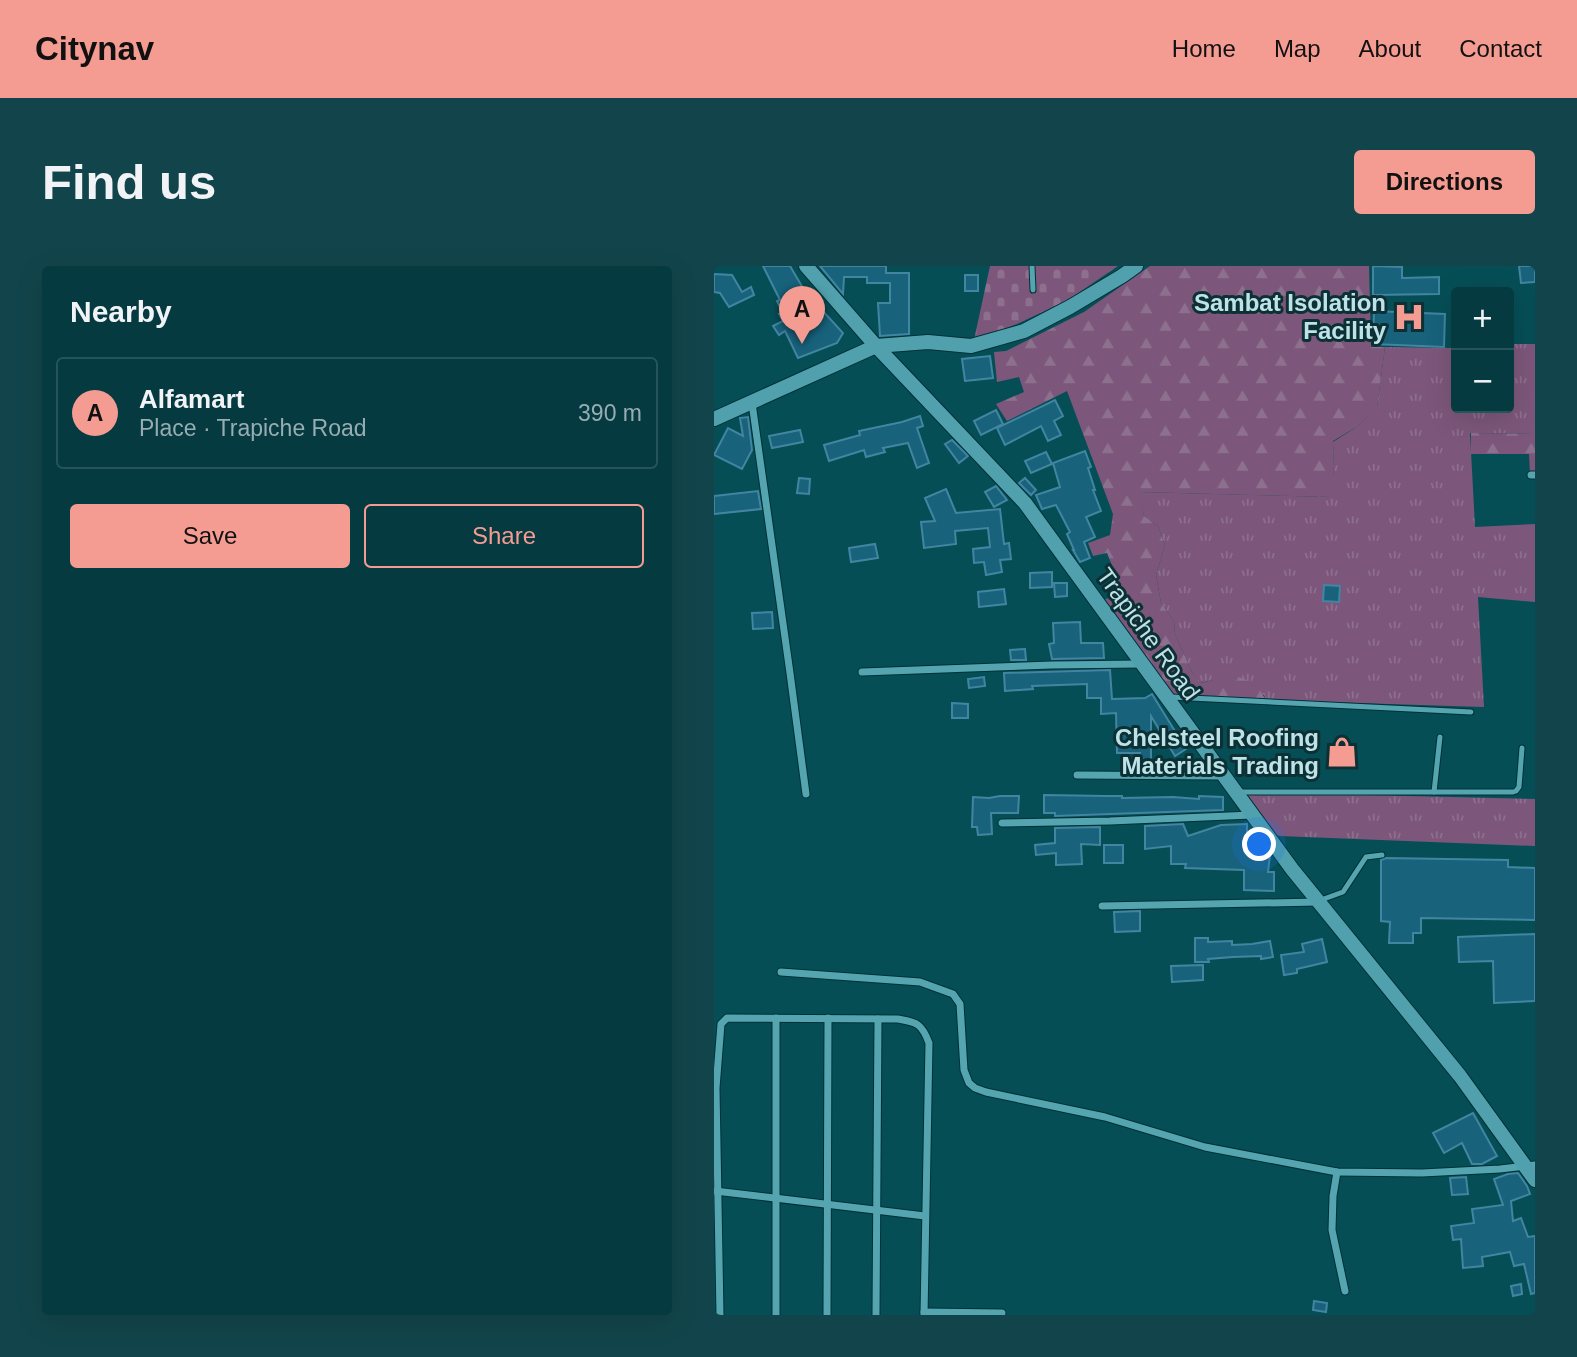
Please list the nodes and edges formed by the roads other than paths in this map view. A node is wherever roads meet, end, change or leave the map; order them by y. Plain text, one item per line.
1 (806, 266) edge
2 (1032, 266) edge
3 (1136, 266) edge
4 (1033, 290) dead end
5 (876, 346) junction
6 (751, 402) junction
7 (714, 419) edge
8 (1142, 664) junction
9 (862, 673) dead end
10 (1167, 697) junction
11 (1471, 712) dead end
12 (1440, 737) dead end
13 (1522, 748) dead end
14 (1077, 775) dead end
15 (1224, 776) junction
16 (1235, 792) junction
17 (1434, 792) junction
18 (806, 794) dead end
19 (1252, 815) junction
20 (1002, 823) dead end
21 (1382, 855) dead end
22 (1318, 901) junction
23 (1102, 906) dead end
24 (781, 972) dead end
25 (776, 1018) junction
26 (828, 1018) junction
27 (878, 1019) junction
28 (715, 1088) edge
29 (1530, 1166) edge
30 (1336, 1172) junction
31 (1535, 1180) edge
32 (716, 1191) edge
33 (776, 1198) junction
34 (828, 1204) junction
35 (877, 1210) junction
36 (925, 1216) junction
37 (1345, 1291) dead end
38 (1002, 1313) dead end
39 (924, 1314) edge
40 (982, 1314) edge
41 (720, 1315) edge
42 (776, 1315) edge
43 (827, 1315) edge
44 (876, 1315) edge

1 - 5 street, Trapiche Road
2 - 4 lane
3 - 5 street
5 - 6 street
5 - 8 street, Trapiche Road
6 - 7 street
6 - 18 street
8 - 9 street
8 - 10 street, Trapiche Road
10 - 11 lane
10 - 15 street, Trapiche Road
12 - 17 lane
13 - 17 lane
14 - 15 street
15 - 16 street, Trapiche Road
16 - 17 lane
16 - 19 street, Trapiche Road
19 - 20 street
19 - 22 street, Trapiche Road
21 - 22 lane
22 - 23 street
22 - 29 street, Trapiche Road
24 - 30 street
25 - 26 street
25 - 28 street
25 - 33 street
26 - 27 street
26 - 34 street
27 - 35 street
27 - 36 street
28 - 32 street
29 - 30 street
29 - 31 street, Trapiche Road
30 - 37 street
32 - 33 street
32 - 41 street
33 - 34 street
33 - 42 street
34 - 35 street
34 - 43 street
35 - 36 street
35 - 44 street
36 - 39 street
38 - 40 street
39 - 40 street

